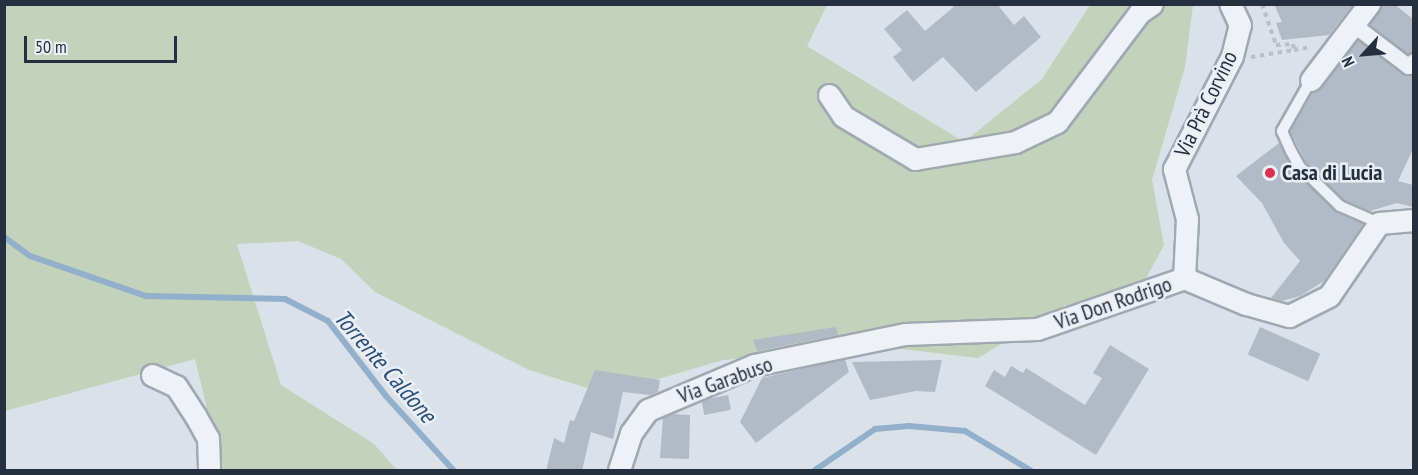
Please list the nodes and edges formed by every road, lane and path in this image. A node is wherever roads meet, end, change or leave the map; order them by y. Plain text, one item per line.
1 (1152, 4) edge
2 (1230, 4) edge
3 (1262, 4) edge
4 (1369, 4) edge
5 (1354, 25) junction
6 (1304, 49) dead end
7 (1294, 50) junction
8 (1232, 56) junction
9 (1413, 61) edge
10 (1311, 80) joint
11 (829, 95) dead end
12 (1413, 220) edge
13 (1378, 223) junction
14 (1184, 278) junction
15 (905, 334) joint
16 (152, 375) dead end
17 (209, 471) edge
18 (619, 471) edge

1 - 11 street
2 - 8 street, Via Prà Corvino
3 - 7 path
4 - 5 street
5 - 9 street
5 - 10 street
6 - 7 path
7 - 8 path
8 - 14 street, Via Prà Corvino
10 - 13 lane
12 - 13 street
13 - 14 street, Via Don Rodrigo
14 - 15 street, Via Don Rodrigo
15 - 18 street, Via Garabuso
16 - 17 street

